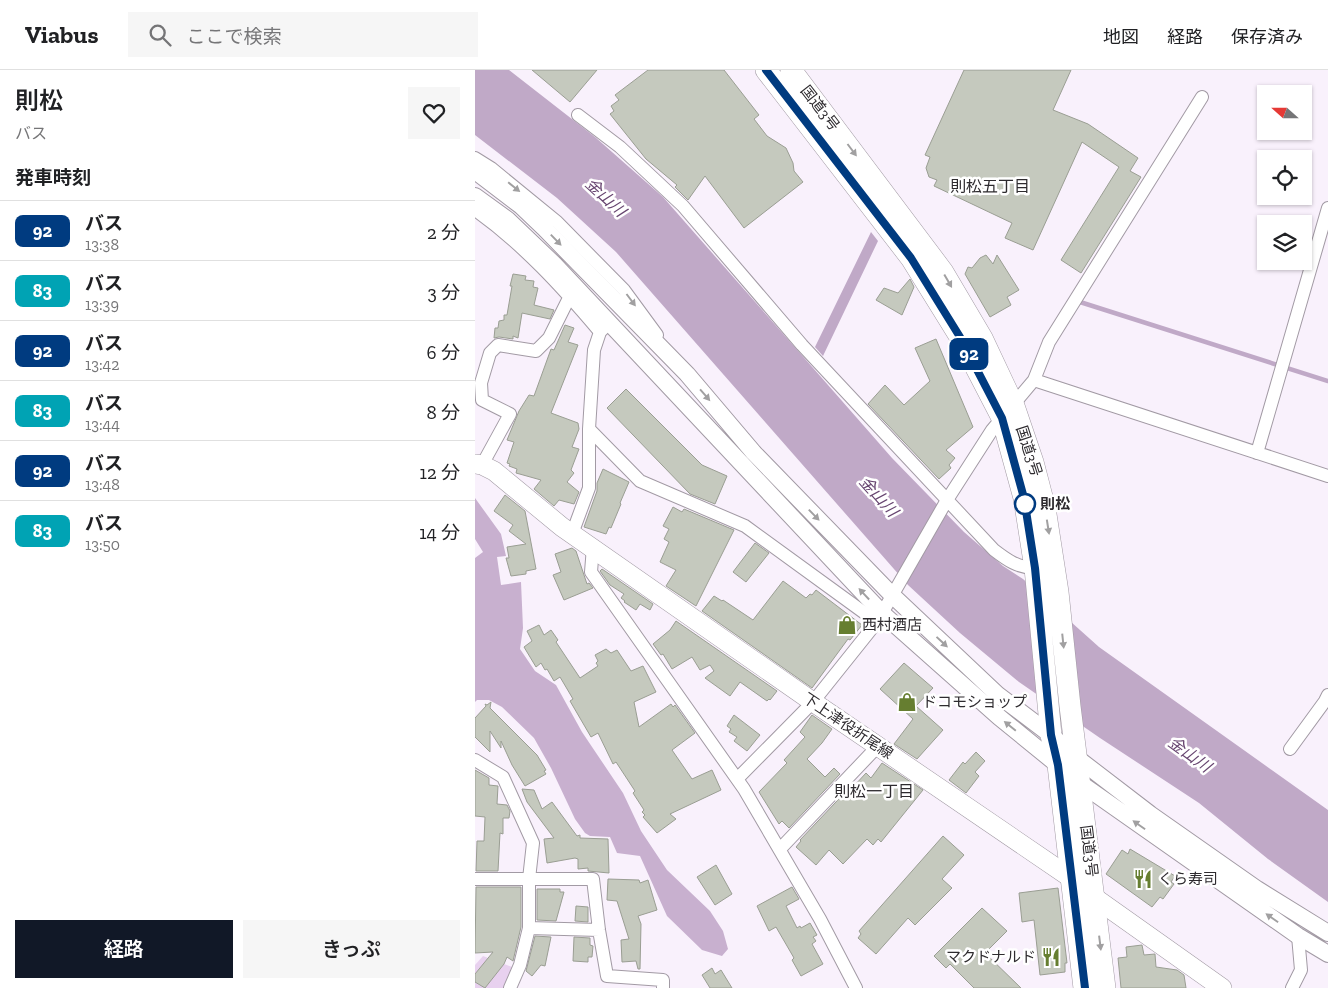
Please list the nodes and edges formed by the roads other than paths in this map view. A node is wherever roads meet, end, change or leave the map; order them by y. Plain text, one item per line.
1 (766, 70) edge
2 (791, 70) edge
3 (1202, 97) dead end
4 (578, 115) dead end
5 (475, 158) edge
6 (475, 171) edge
7 (475, 196) edge
8 (1328, 208) edge
9 (475, 210) edge
10 (570, 296) junction
11 (604, 327) junction
12 (687, 374) junction
13 (1034, 380) junction
14 (1008, 412) junction
15 (589, 429) junction
16 (1257, 453) junction
17 (478, 464) edge
18 (1328, 476) edge
19 (947, 500) junction
20 (573, 534) junction
21 (593, 548) junction
22 (1035, 571) junction
23 (892, 595) junction
24 (880, 618) junction
25 (1327, 700) edge
26 (813, 702) junction
27 (1051, 735) junction
28 (878, 746) junction
29 (1290, 749) dead end
30 (475, 760) edge
31 (1067, 762) junction
32 (737, 779) junction
33 (1080, 783) junction
34 (780, 849) junction
35 (1071, 878) junction
36 (475, 879) edge
37 (529, 879) junction
38 (1095, 898) junction
39 (529, 928) junction
40 (599, 930) junction
41 (1328, 933) edge
42 (1298, 936) junction
43 (1328, 954) edge
44 (510, 988) edge
45 (663, 988) edge
46 (856, 988) edge
47 (1085, 988) edge
48 (1105, 988) edge
49 (1222, 988) edge
50 (1292, 988) edge

1 - 14 highway, 国道3号
2 -> 14 highway, 国道3号
3 - 13 street
4 - 19 street
5 -> 12 street
6 -> 12 street
7 - 11 street
8 - 16 street
9 - 10 street
10 - 11 street
10 - 17 street
11 - 15 street
24 -> 11 street
12 -> 23 street
13 - 14 street
13 - 16 street
14 - 19 street
14 - 22 highway, 国道3号
14 -> 31 highway, 国道3号
15 - 20 street
15 - 24 street
16 - 18 street
17 - 20 main road, 下上津役折尾線
19 - 22 street
19 - 23 street
20 - 21 main road, 下上津役折尾線
21 - 26 main road, 下上津役折尾線
21 - 32 street
22 - 27 highway, 国道3号
23 - 24 street
23 -> 27 street
24 - 26 street
31 -> 24 street
25 - 29 street
26 - 28 main road, 下上津役折尾線
26 - 32 street
27 - 31 highway, 国道3号
28 - 34 street
28 - 35 main road, 下上津役折尾線
30 - 37 street
31 - 33 highway, 国道3号
31 - 35 highway, 国道3号
31 - 41 street
32 - 34 street
33 - 38 highway, 国道3号
42 -> 33 street
34 - 46 street
35 - 38 main road, 下上津役折尾線
35 - 47 highway, 国道3号
36 - 37 street
37 - 39 street
37 - 40 street
38 -> 48 highway, 国道3号
38 - 49 main road, 下上津役折尾線
39 - 40 street
39 - 44 street
40 - 45 street
42 - 43 street
42 - 50 street

